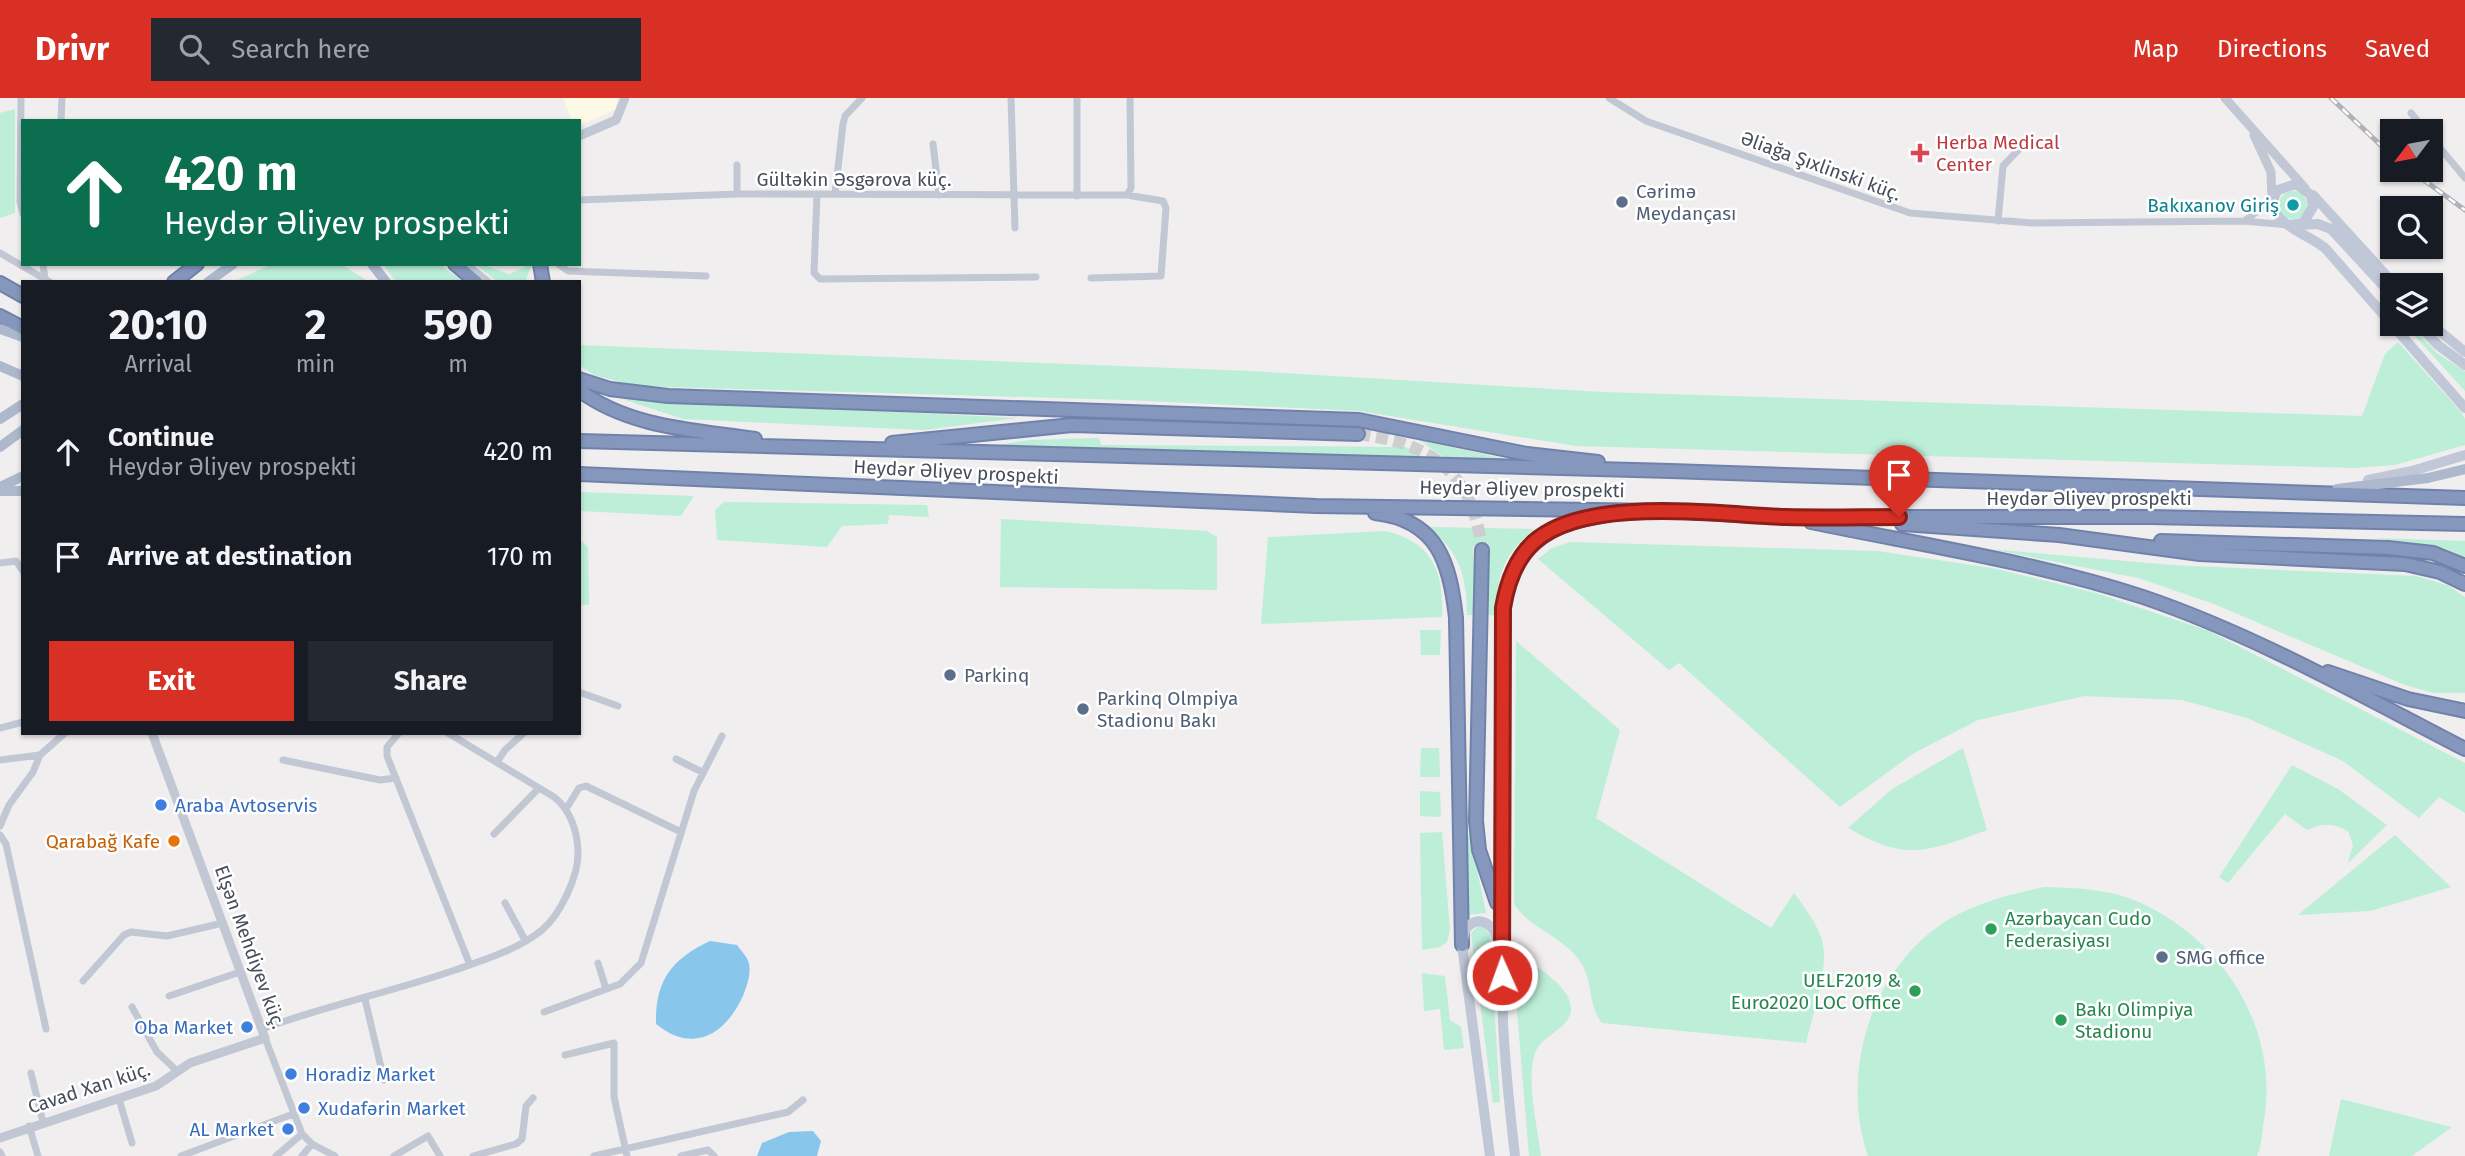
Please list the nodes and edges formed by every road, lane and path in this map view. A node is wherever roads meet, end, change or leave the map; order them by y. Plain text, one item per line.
1 (21, 98) edge
2 (62, 98) edge
3 (625, 98) edge
4 (862, 98) edge
5 (1011, 98) edge
6 (1077, 98) edge
7 (1130, 98) edge
8 (1609, 98) edge
9 (2224, 98) edge
10 (2411, 113) dead end
11 (61, 119) edge
12 (2416, 119) edge
13 (2248, 124) junction
14 (581, 135) edge
15 (2026, 142) dead end
16 (933, 144) dead end
17 (2443, 151) edge
18 (737, 165) dead end
19 (2465, 178) edge
20 (2307, 190) junction
21 (737, 194) junction
22 (817, 194) junction
23 (835, 194) junction
24 (939, 195) junction
25 (1127, 195) junction
26 (1077, 196) junction
27 (1015, 197) junction
28 (581, 200) edge
29 (2272, 201) junction
30 (21, 208) edge
31 (1998, 221) junction
32 (2244, 221) junction
33 (2293, 225) junction
34 (1015, 228) dead end
35 (0, 253) edge
36 (21, 265) edge
37 (23, 266) edge
38 (194, 266) edge
39 (230, 266) edge
40 (374, 266) edge
41 (457, 266) edge
42 (468, 266) edge
43 (561, 266) edge
44 (2384, 273) edge
45 (706, 276) dead end
46 (1036, 277) dead end
47 (1091, 278) dead end
48 (48, 280) edge
49 (177, 280) edge
50 (211, 280) edge
51 (384, 280) edge
52 (474, 280) edge
53 (485, 280) edge
54 (2380, 282) edge
55 (3, 284) edge
56 (21, 295) edge
57 (0, 316) edge
58 (21, 327) edge
59 (0, 329) edge
60 (2443, 334) edge
61 (21, 336) edge
62 (2429, 336) edge
63 (2465, 352) edge
64 (2465, 365) edge
65 (0, 366) edge
66 (21, 375) edge
67 (581, 382) edge
68 (581, 383) edge
69 (20, 406) edge
70 (2465, 408) edge
71 (0, 420) edge
72 (21, 431) edge
73 (1357, 434) tunnel mouth
74 (581, 441) edge
75 (0, 447) edge
76 (815, 447) junction
77 (2465, 454) edge
78 (2465, 469) edge
79 (1671, 471) junction
80 (581, 474) edge
81 (21, 477) edge
82 (0, 489) edge
83 (21, 491) edge
84 (2292, 493) junction
85 (2465, 498) edge
86 (1316, 506) junction
87 (1663, 511) junction
88 (1787, 517) junction
89 (2465, 524) edge
90 (2059, 535) junction
91 (1482, 550) tunnel mouth
92 (0, 564) edge
93 (2465, 566) edge
94 (21, 568) edge
95 (2465, 584) edge
96 (2278, 654) junction
97 (581, 693) edge
98 (618, 706) dead end
99 (2465, 711) edge
100 (21, 723) edge
101 (0, 728) edge
102 (63, 735) edge
103 (153, 735) edge
104 (397, 735) edge
105 (451, 735) edge
106 (522, 735) edge
107 (722, 736) dead end
108 (2465, 749) edge
109 (40, 755) junction
110 (676, 759) dead end
111 (0, 760) edge
112 (283, 760) dead end
113 (497, 762) junction
114 (702, 772) junction
115 (396, 778) junction
116 (540, 788) junction
117 (566, 808) junction
118 (3, 811) edge
119 (0, 826) edge
120 (681, 832) junction
121 (494, 834) dead end
122 (0, 835) edge
123 (505, 903) dead end
124 (1499, 910) junction
125 (223, 923) junction
126 (525, 940) junction
127 (1462, 945) junction
128 (1501, 950) junction
129 (598, 963) dead end
130 (470, 965) junction
131 (240, 972) junction
132 (83, 981) dead end
133 (607, 989) junction
134 (169, 996) dead end
135 (365, 999) junction
136 (132, 1007) dead end
137 (544, 1012) dead end
138 (46, 1029) dead end
139 (263, 1033) junction
140 (565, 1055) dead end
141 (177, 1071) junction
142 (31, 1073) dead end
143 (384, 1080) dead end
144 (533, 1098) dead end
145 (119, 1099) junction
146 (803, 1100) dead end
147 (293, 1114) junction
148 (43, 1122) junction
149 (29, 1126) junction
150 (302, 1134) junction
151 (0, 1138) edge
152 (132, 1143) dead end
153 (312, 1144) junction
154 (624, 1147) junction
155 (38, 1156) edge
156 (181, 1156) edge
157 (276, 1156) edge
158 (302, 1156) edge
159 (335, 1156) edge
160 (394, 1156) edge
161 (440, 1156) edge
162 (473, 1156) edge
163 (594, 1156) edge
164 (627, 1156) edge
165 (681, 1156) edge
166 (714, 1156) edge
167 (1490, 1156) edge
168 (1515, 1156) edge

1 - 30 street
2 - 11 street
3 - 14 street
4 - 23 street
5 - 27 street
6 - 26 street
7 - 25 street
8 - 31 street, Əliağa Şıxlinski küç.
9 - 13 street
10 - 12 street
13 - 20 street
13 - 29 street
15 - 31 street
16 - 24 street
17 - 19 street
18 - 21 street
20 - 29 main road
20 - 33 main road
20 - 44 main road
21 - 22 street, Gültəkin Əsgərova küç.
21 - 28 street, Gültəkin Əsgərova küç.
22 - 23 street, Gültəkin Əsgərova küç.
22 - 46 street
23 - 24 street, Gültəkin Əsgərova küç.
24 - 27 street, Gültəkin Əsgərova küç.
25 - 26 street, Gültəkin Əsgərova küç.
25 - 47 street, Gültəkin Əsgərova küç.
26 - 27 street, Gültəkin Əsgərova küç.
27 - 34 street
29 - 32 street
29 - 33 main road
31 - 32 street, Əliağa Şıxlinski küç.
32 - 33 street, Əliağa Şıxlinski küç.
33 - 54 main road
33 - 70 main road
35 - 36 street
37 - 48 street
38 - 49 highway
39 - 50 main road
40 - 51 main road
41 - 52 highway
42 - 53 street
43 - 45 street
55 - 56 highway
57 - 58 highway
59 - 61 main road
60 - 63 main road
62 - 64 main road
65 - 66 main road
67 - 79 highway
68 - 76 highway
69 - 71 main road
72 - 75 main road
73 - 76 highway
74 - 76 highway, Heydər Əliyev prospekti
76 - 79 highway, Heydər Əliyev prospekti
77 - 84 main road
78 - 84 main road
79 - 84 highway, Heydər Əliyev prospekti
80 - 86 highway, Heydər Əliyev prospekti
81 - 82 main road
82 - 83 main road
84 - 85 highway, Heydər Əliyev prospekti
86 - 87 highway, Heydər Əliyev prospekti
86 - 127 highway
87 - 88 highway, Heydər Əliyev prospekti
87 - 124 highway
88 - 89 highway, Heydər Əliyev prospekti
88 - 90 highway
88 - 96 highway
90 - 93 highway
90 - 95 highway
91 - 124 highway
92 - 94 street
96 - 99 highway
96 - 108 highway
97 - 98 street
100 - 101 street
102 - 109 street
103 - 125 street, Elşən Mehdiyev küç.
104 - 115 street
105 - 113 street
106 - 113 street
107 - 114 street
109 - 111 street
109 - 118 street
110 - 114 street
112 - 115 street
113 - 116 street
114 - 120 street
115 - 130 street
116 - 117 street
116 - 121 street
117 - 120 street
117 - 126 street
118 - 119 street
120 - 133 street
122 - 138 street
123 - 126 street
124 - 128 highway
125 - 131 street, Elşən Mehdiyev küç.
125 - 132 street
126 - 130 street
127 - 128 main road
127 - 167 main road
128 - 168 main road
129 - 133 street
130 - 135 street
131 - 134 street
131 - 139 street, Elşən Mehdiyev küç.
133 - 137 street
135 - 139 street
135 - 143 street
136 - 141 street
139 - 141 street, Cavad Xan küç.
139 - 147 street, Elşən Mehdiyev küç.
140 - 154 street
141 - 145 street, Cavad Xan küç.
142 - 148 street
144 - 162 street
145 - 148 street, Cavad Xan küç.
145 - 152 street
146 - 154 street
147 - 150 street, Elşən Mehdiyev küç.
147 - 156 street
148 - 149 street, Cavad Xan küç.
149 - 151 street, Cavad Xan küç.
149 - 155 street
150 - 153 street, Elşən Mehdiyev küç.
150 - 157 street
153 - 158 street
153 - 159 street, Elşən Mehdiyev küç.
154 - 163 street
154 - 164 street
160 - 161 street
165 - 166 street

